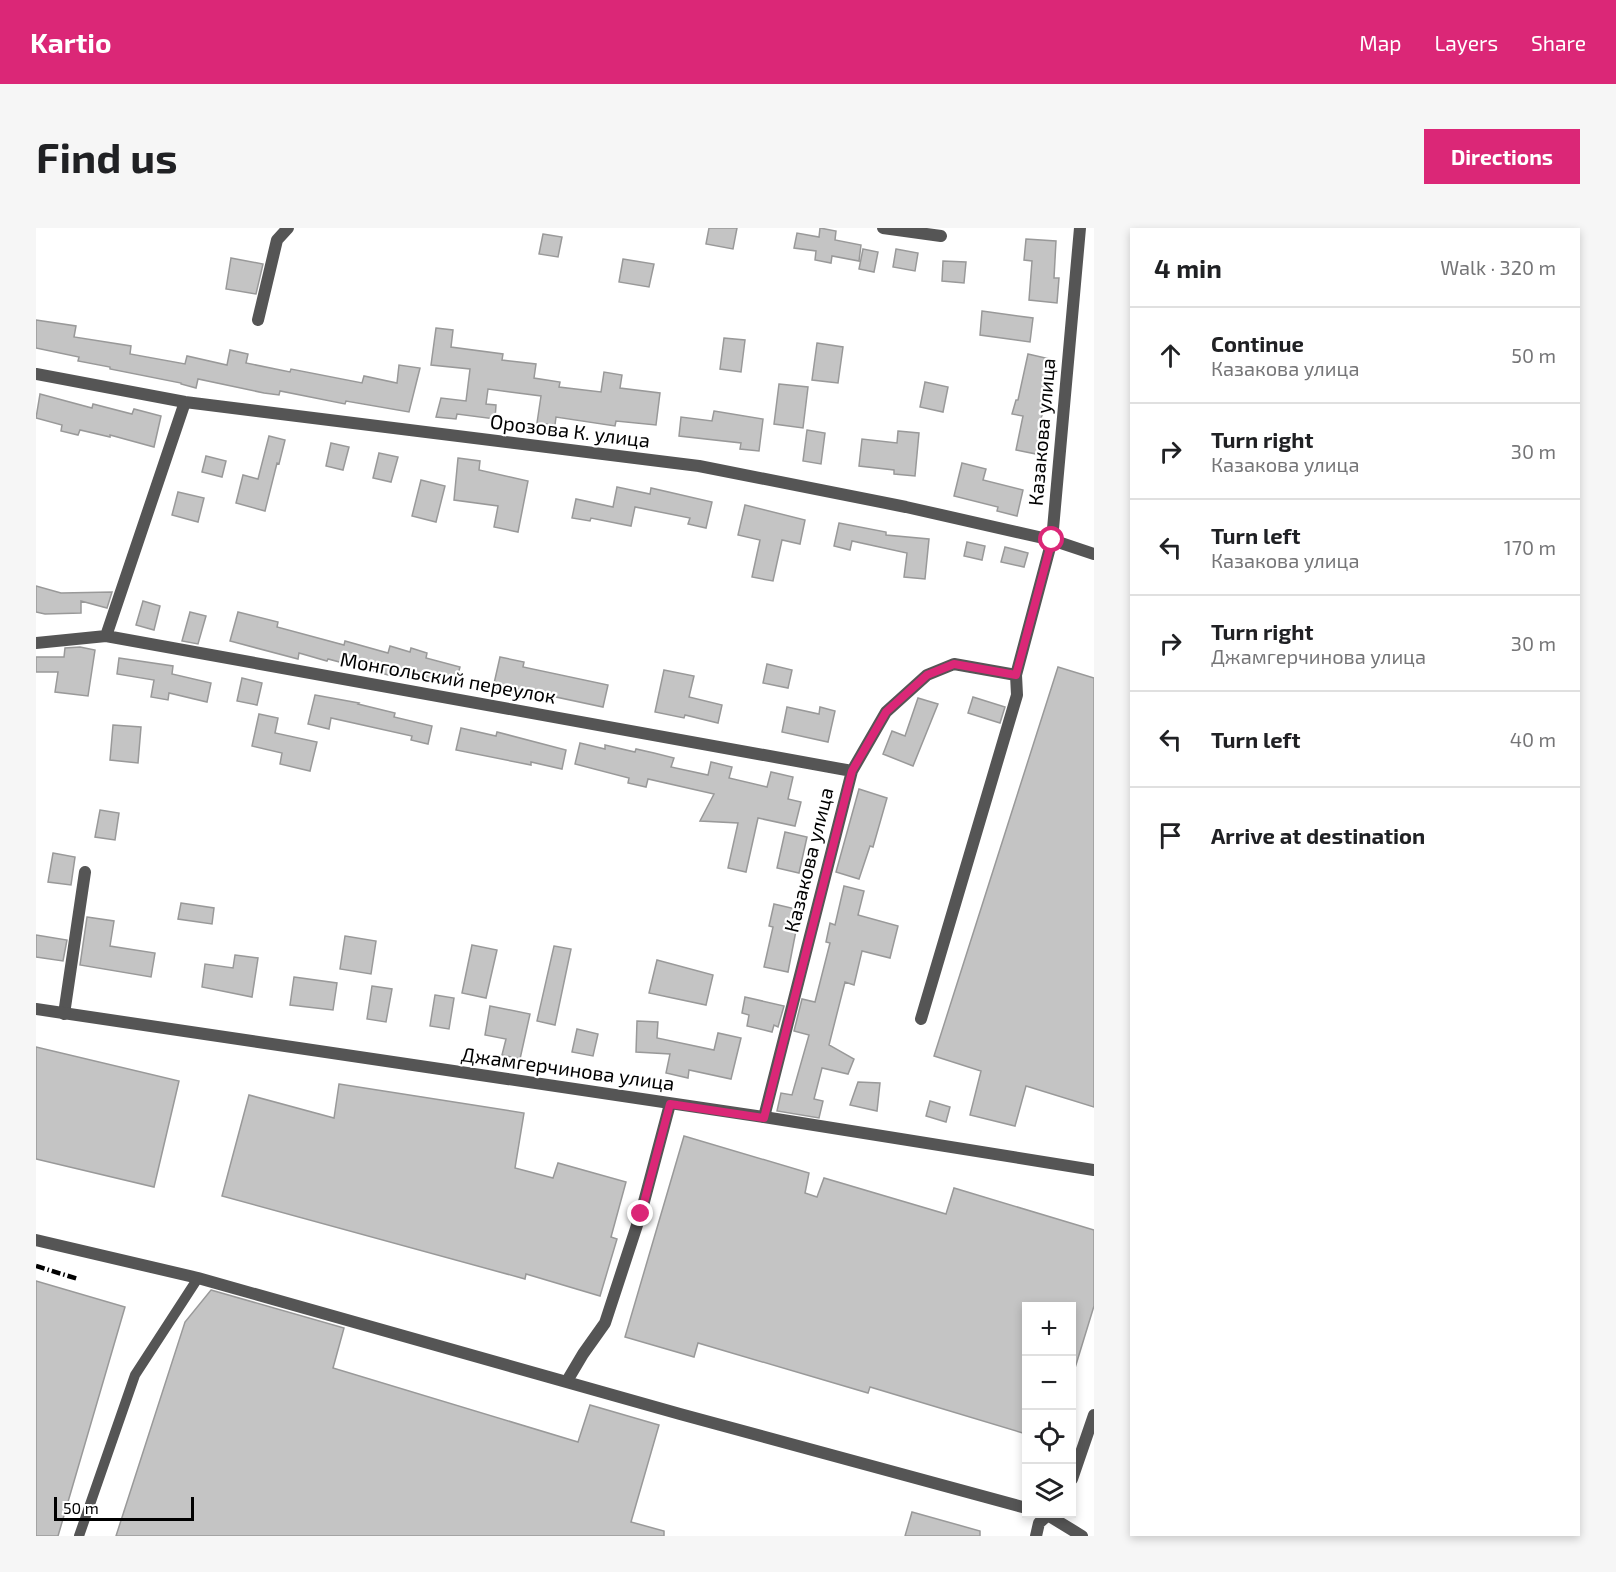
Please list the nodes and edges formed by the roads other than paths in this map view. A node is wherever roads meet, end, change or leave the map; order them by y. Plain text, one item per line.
1 (288, 228) edge
2 (883, 228) edge
3 (1080, 228) edge
4 (941, 236) dead end
5 (258, 320) dead end
6 (36, 374) edge
7 (185, 402) junction
8 (1052, 540) junction
9 (1094, 554) edge
10 (106, 636) junction
11 (36, 643) edge
12 (1016, 675) junction
13 (852, 771) junction
14 (85, 872) dead end
15 (36, 1009) edge
16 (64, 1014) junction
17 (921, 1019) dead end
18 (670, 1104) junction
19 (764, 1118) junction
20 (1094, 1170) edge
21 (36, 1240) edge
22 (198, 1278) junction
23 (567, 1382) junction
24 (1094, 1415) edge
25 (1076, 1465) edge
26 (1022, 1507) edge
27 (1044, 1518) edge
28 (1054, 1518) edge
29 (79, 1536) edge
30 (1036, 1536) edge
31 (1082, 1536) edge

1 - 5 street
2 - 4 street
3 - 8 street, Казакова улица
6 - 7 street, Орозова К. улица
7 - 8 street, Орозова К. улица
7 - 10 street
8 - 9 street, Орозова К. улица
8 - 12 street, Казакова улица
10 - 11 street, Монгольский переулок
10 - 13 street, Монгольский переулок
12 - 13 street, Казакова улица
12 - 17 street
13 - 19 street, Казакова улица
14 - 16 street
15 - 16 street, Джамгерчинова улица
16 - 18 street, Джамгерчинова улица
18 - 19 street, Джамгерчинова улица
18 - 23 street
19 - 20 street, Джамгерчинова улица
21 - 22 street
22 - 23 street
22 - 29 lane
23 - 26 street
24 - 25 street
27 - 30 street
28 - 31 street

